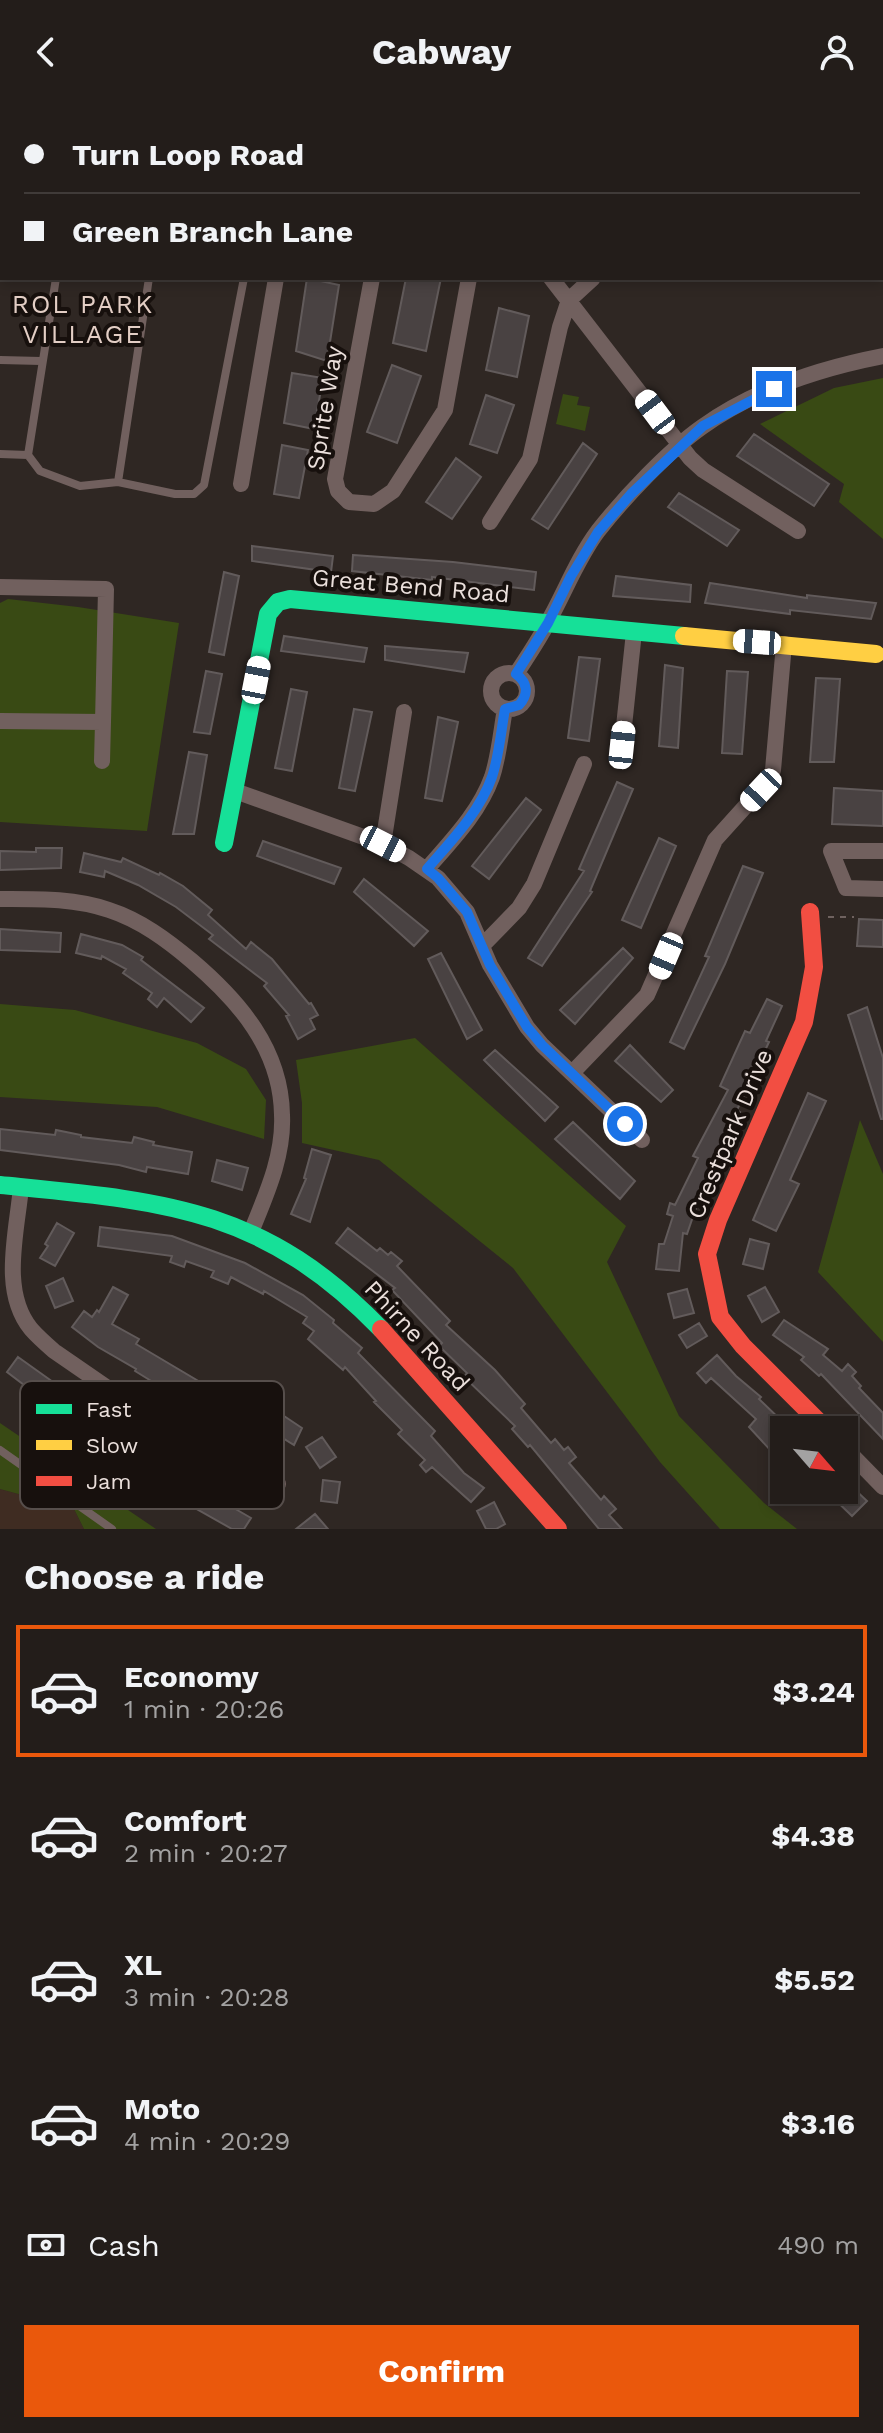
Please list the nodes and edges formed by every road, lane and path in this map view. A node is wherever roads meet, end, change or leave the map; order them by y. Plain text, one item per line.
1 (56, 280) edge
2 (149, 280) edge
3 (244, 280) edge
4 (276, 280) edge
5 (372, 280) edge
6 (469, 280) edge
7 (553, 280) edge
8 (591, 280) edge
9 (569, 300) junction
10 (883, 356) edge
11 (0, 360) edge
12 (41, 361) junction
13 (680, 445) junction
14 (0, 454) edge
15 (28, 455) junction
16 (118, 482) junction
17 (241, 484) dead end
18 (490, 522) dead end
19 (798, 531) dead end
20 (0, 587) edge
21 (548, 623) junction
22 (634, 632) junction
23 (784, 644) junction
24 (876, 654) dead end
25 (516, 674) junction
26 (505, 709) junction
27 (404, 712) dead end
28 (0, 721) edge
29 (103, 722) junction
30 (622, 745) dead end
31 (102, 761) dead end
32 (584, 764) dead end
33 (235, 791) junction
34 (224, 843) dead end
35 (383, 844) junction
36 (883, 851) edge
37 (427, 869) junction
38 (883, 889) edge
39 (0, 899) edge
40 (819, 914) joint
41 (854, 917) dead end
42 (482, 946) junction
43 (572, 1073) junction
44 (642, 1140) dead end
45 (0, 1185) edge
46 (21, 1187) junction
47 (251, 1232) junction
48 (98, 1381) edge
49 (813, 1416) edge
50 (0, 1450) edge
51 (858, 1461) edge
52 (20, 1464) edge
53 (883, 1487) edge
54 (84, 1509) edge
55 (550, 1526) edge
56 (112, 1529) edge

1 - 12 lane
2 - 16 lane
3 - 16 lane
4 - 17 street
5 - 6 street, Sprite Way
7 - 9 street
8 - 9 street
9 - 13 street
9 - 18 street
10 - 13 street
11 - 12 lane
12 - 15 lane
13 - 19 street
13 - 21 street
14 - 15 lane
15 - 16 lane
20 - 29 street
21 - 22 street
21 - 25 street
21 - 33 street, Great Bend Road
22 - 23 street
22 - 30 street
23 - 24 street
23 - 43 street
25 - 26 street
25 - 26 street
26 - 37 street
27 - 35 street
28 - 29 street
29 - 31 street
32 - 42 street
33 - 34 street, Great Bend Road
33 - 35 street
35 - 37 street
36 - 38 street
37 - 42 street
39 - 47 street
40 - 41 path
40 - 49 street, Crestpark Drive
42 - 43 street
43 - 44 street
45 - 46 street, Phirne Road
46 - 47 street, Phirne Road
46 - 48 street
47 - 55 street, Phirne Road
50 - 52 lane
51 - 53 street
54 - 56 lane

